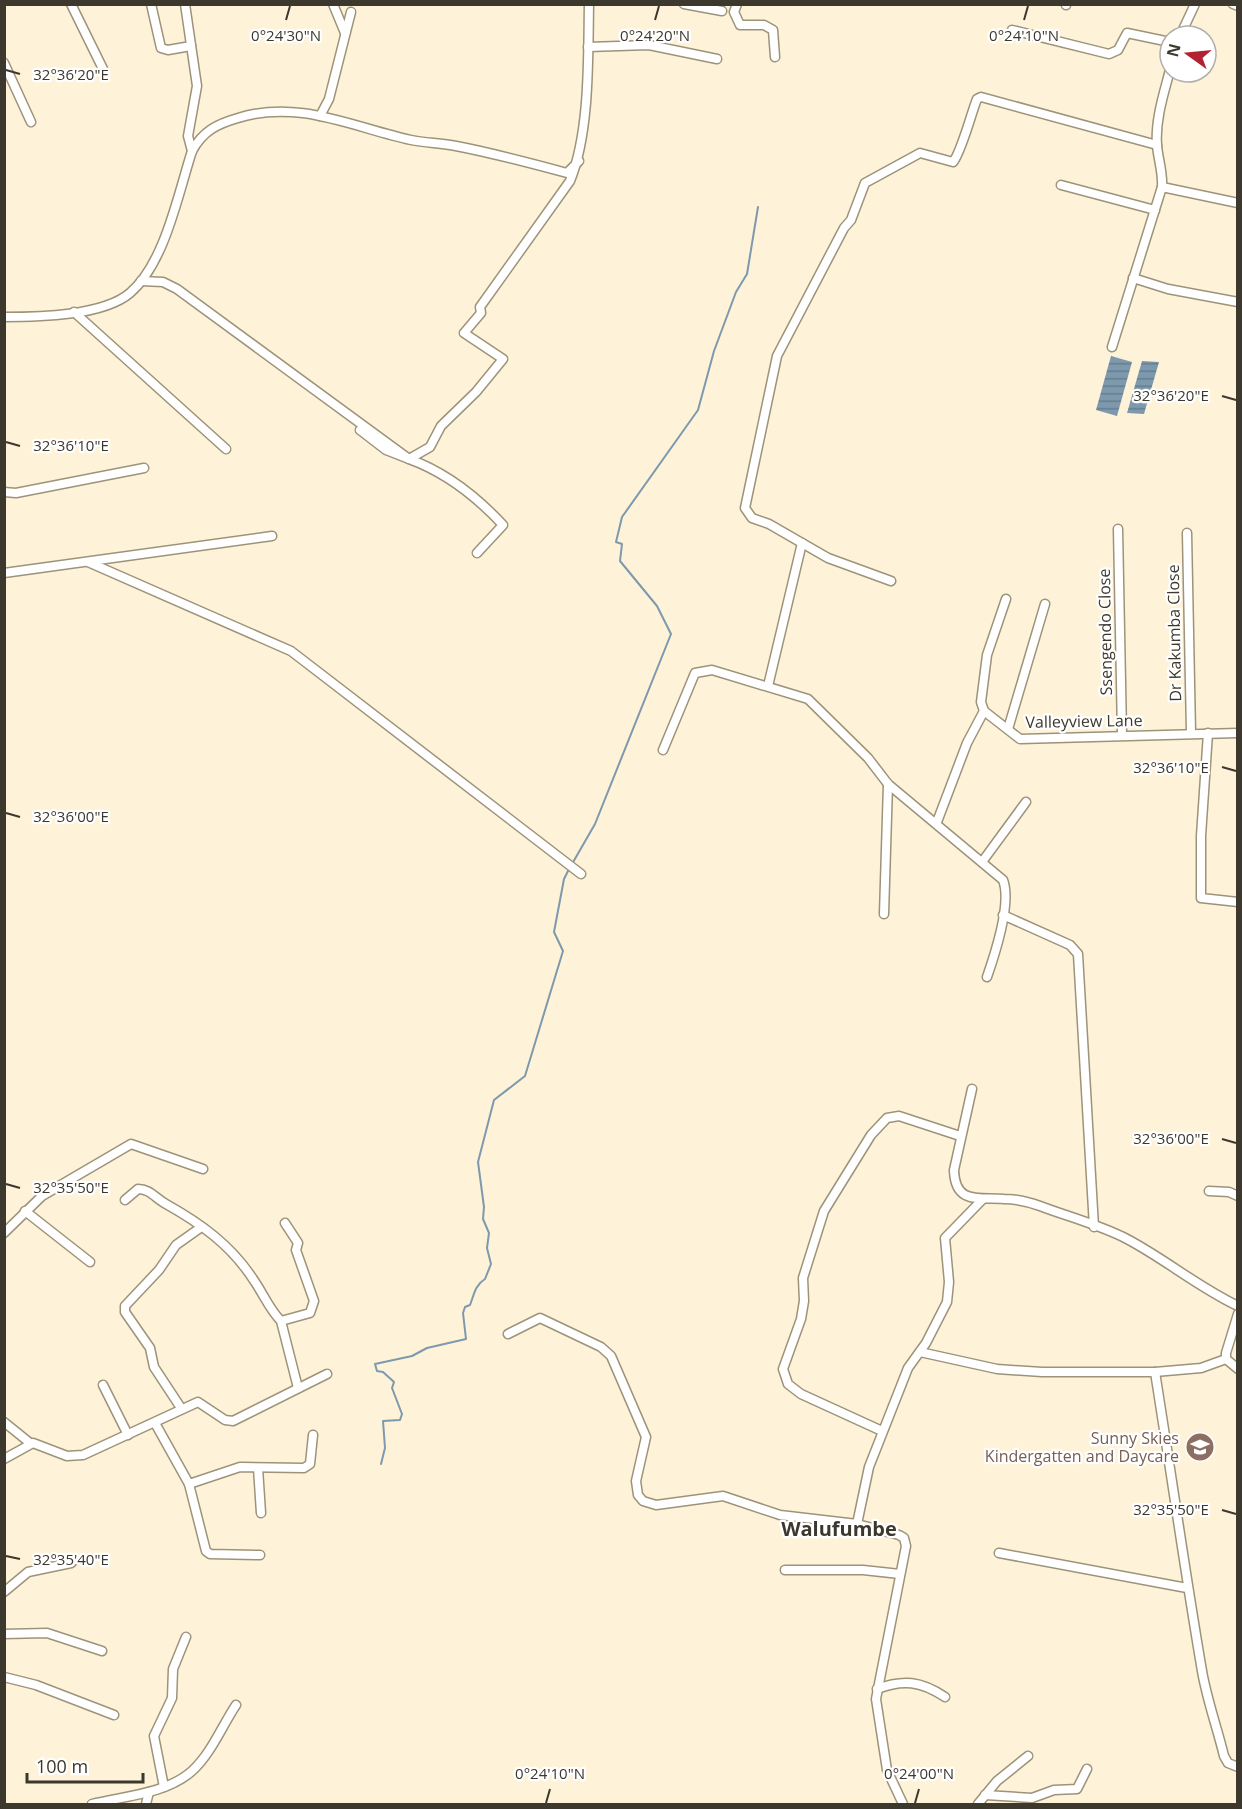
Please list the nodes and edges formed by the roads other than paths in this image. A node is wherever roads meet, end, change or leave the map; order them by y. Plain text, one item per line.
1 (71, 4) edge
2 (151, 4) edge
3 (185, 4) edge
4 (333, 4) edge
5 (589, 4) edge
6 (684, 4) edge
7 (737, 4) edge
8 (1195, 4) edge
9 (1233, 4) edge
10 (1238, 6) edge
11 (722, 11) dead end
12 (351, 12) dead end
13 (1186, 24) edge
14 (1012, 30) dead end
15 (345, 33) junction
16 (1158, 39) edge
17 (191, 46) junction
18 (588, 48) junction
19 (775, 57) dead end
20 (717, 59) dead end
21 (4, 63) edge
22 (103, 69) dead end
23 (1167, 84) edge
24 (320, 116) junction
25 (31, 122) dead end
26 (1157, 145) junction
27 (192, 151) junction
28 (569, 177) junction
29 (1061, 185) dead end
30 (1162, 187) junction
31 (1238, 203) edge
32 (1155, 210) junction
33 (1133, 278) junction
34 (141, 281) junction
35 (1238, 302) edge
36 (74, 312) junction
37 (4, 317) edge
38 (1112, 347) dead end
39 (360, 430) dead end
40 (226, 449) dead end
41 (409, 459) junction
42 (144, 468) dead end
43 (4, 492) edge
44 (1118, 529) dead end
45 (1187, 533) dead end
46 (272, 536) dead end
47 (802, 543) junction
48 (477, 553) dead end
49 (88, 562) junction
50 (4, 573) edge
51 (891, 581) dead end
52 (1006, 599) dead end
53 (1045, 604) dead end
54 (768, 686) junction
55 (984, 711) junction
56 (1008, 729) junction
57 (1191, 733) junction
58 (1208, 733) junction
59 (1238, 733) edge
60 (1122, 734) junction
61 (663, 750) dead end
62 (888, 784) junction
63 (1026, 802) dead end
64 (937, 822) junction
65 (982, 862) junction
66 (581, 874) dead end
67 (1238, 902) edge
68 (884, 914) dead end
69 (1003, 915) junction
70 (987, 977) dead end
71 (972, 1089) dead end
72 (960, 1136) junction
73 (203, 1169) dead end
74 (1209, 1191) dead end
75 (1238, 1196) edge
76 (125, 1200) dead end
77 (982, 1200) junction
78 (25, 1211) junction
79 (285, 1223) dead end
80 (200, 1227) junction
81 (1094, 1227) junction
82 (4, 1233) edge
83 (90, 1262) dead end
84 (1238, 1306) edge
85 (1238, 1314) edge
86 (281, 1322) junction
87 (508, 1334) dead end
88 (920, 1352) junction
89 (1226, 1359) junction
90 (1238, 1369) edge
91 (1155, 1372) junction
92 (327, 1374) dead end
93 (103, 1384) dead end
94 (298, 1388) junction
95 (181, 1408) junction
96 (4, 1422) edge
97 (155, 1424) junction
98 (882, 1431) junction
99 (128, 1435) junction
100 (313, 1435) dead end
101 (30, 1443) junction
102 (4, 1459) edge
103 (258, 1468) junction
104 (189, 1484) junction
105 (261, 1513) dead end
106 (857, 1524) junction
107 (999, 1553) dead end
108 (260, 1555) dead end
109 (74, 1560) dead end
110 (785, 1570) dead end
111 (900, 1574) junction
112 (1187, 1588) junction
113 (4, 1592) edge
114 (4, 1634) edge
115 (186, 1637) dead end
116 (102, 1651) dead end
117 (4, 1677) edge
118 (877, 1689) junction
119 (945, 1697) dead end
120 (236, 1705) dead end
121 (114, 1716) dead end
122 (1028, 1756) dead end
123 (1238, 1767) edge
124 (1087, 1769) dead end
125 (164, 1787) junction
126 (149, 1792) junction
127 (985, 1795) junction
128 (92, 1804) edge
129 (146, 1804) edge
130 (903, 1804) edge
131 (978, 1804) edge

1 - 22 street
2 - 17 street
3 - 17 street
4 - 15 street
5 - 18 street
6 - 11 street
7 - 19 street
8 - 13 street
9 - 10 street
12 - 15 street
14 - 16 street
15 - 24 street
17 - 27 street
18 - 20 street
18 - 28 street
21 - 25 street
23 - 26 street
24 - 27 street
24 - 28 street
26 - 30 street
26 - 47 street
27 - 34 street
28 - 41 street
29 - 32 street
30 - 31 street
30 - 32 street
32 - 33 street
33 - 35 street
33 - 38 street
34 - 36 street
34 - 41 street
36 - 37 street
36 - 40 street
39 - 41 street
41 - 48 street
42 - 43 street
44 - 60 street, Ssengendo Close
45 - 57 street, Dr Kakumba Close
46 - 49 street
47 - 51 street
47 - 54 street
49 - 50 street
49 - 66 street
52 - 55 street
53 - 56 street
54 - 61 street
54 - 62 street
55 - 56 street, Valleyview Lane
55 - 64 street
56 - 60 street, Valleyview Lane
57 - 58 street, Valleyview Lane
57 - 60 street, Valleyview Lane
58 - 59 street, Valleyview Lane
58 - 67 street
62 - 64 street
62 - 68 street
63 - 65 street
64 - 65 street
65 - 69 street
69 - 70 street
69 - 81 street
71 - 72 street
72 - 77 street
72 - 98 street
73 - 78 street
74 - 75 street
76 - 80 street
77 - 81 street
77 - 88 street
78 - 82 street
78 - 83 street
79 - 86 street
80 - 86 street
80 - 95 street
81 - 84 street
85 - 89 street
86 - 94 street
87 - 106 street
88 - 91 street
88 - 98 street
89 - 90 street
89 - 91 street
91 - 112 street
92 - 94 street
93 - 99 street
94 - 95 street
95 - 97 street
96 - 101 street
97 - 99 street
97 - 104 street
98 - 106 street
99 - 101 street
100 - 103 street
101 - 102 street
103 - 104 street
103 - 105 street
104 - 108 street
106 - 111 street
107 - 112 street
109 - 113 street
110 - 111 street
111 - 118 street
112 - 123 street
114 - 116 street
115 - 125 street
117 - 121 street
118 - 119 street
118 - 130 street
120 - 125 street
122 - 127 street
124 - 127 street
125 - 126 street
126 - 128 street
126 - 129 street
127 - 131 street

